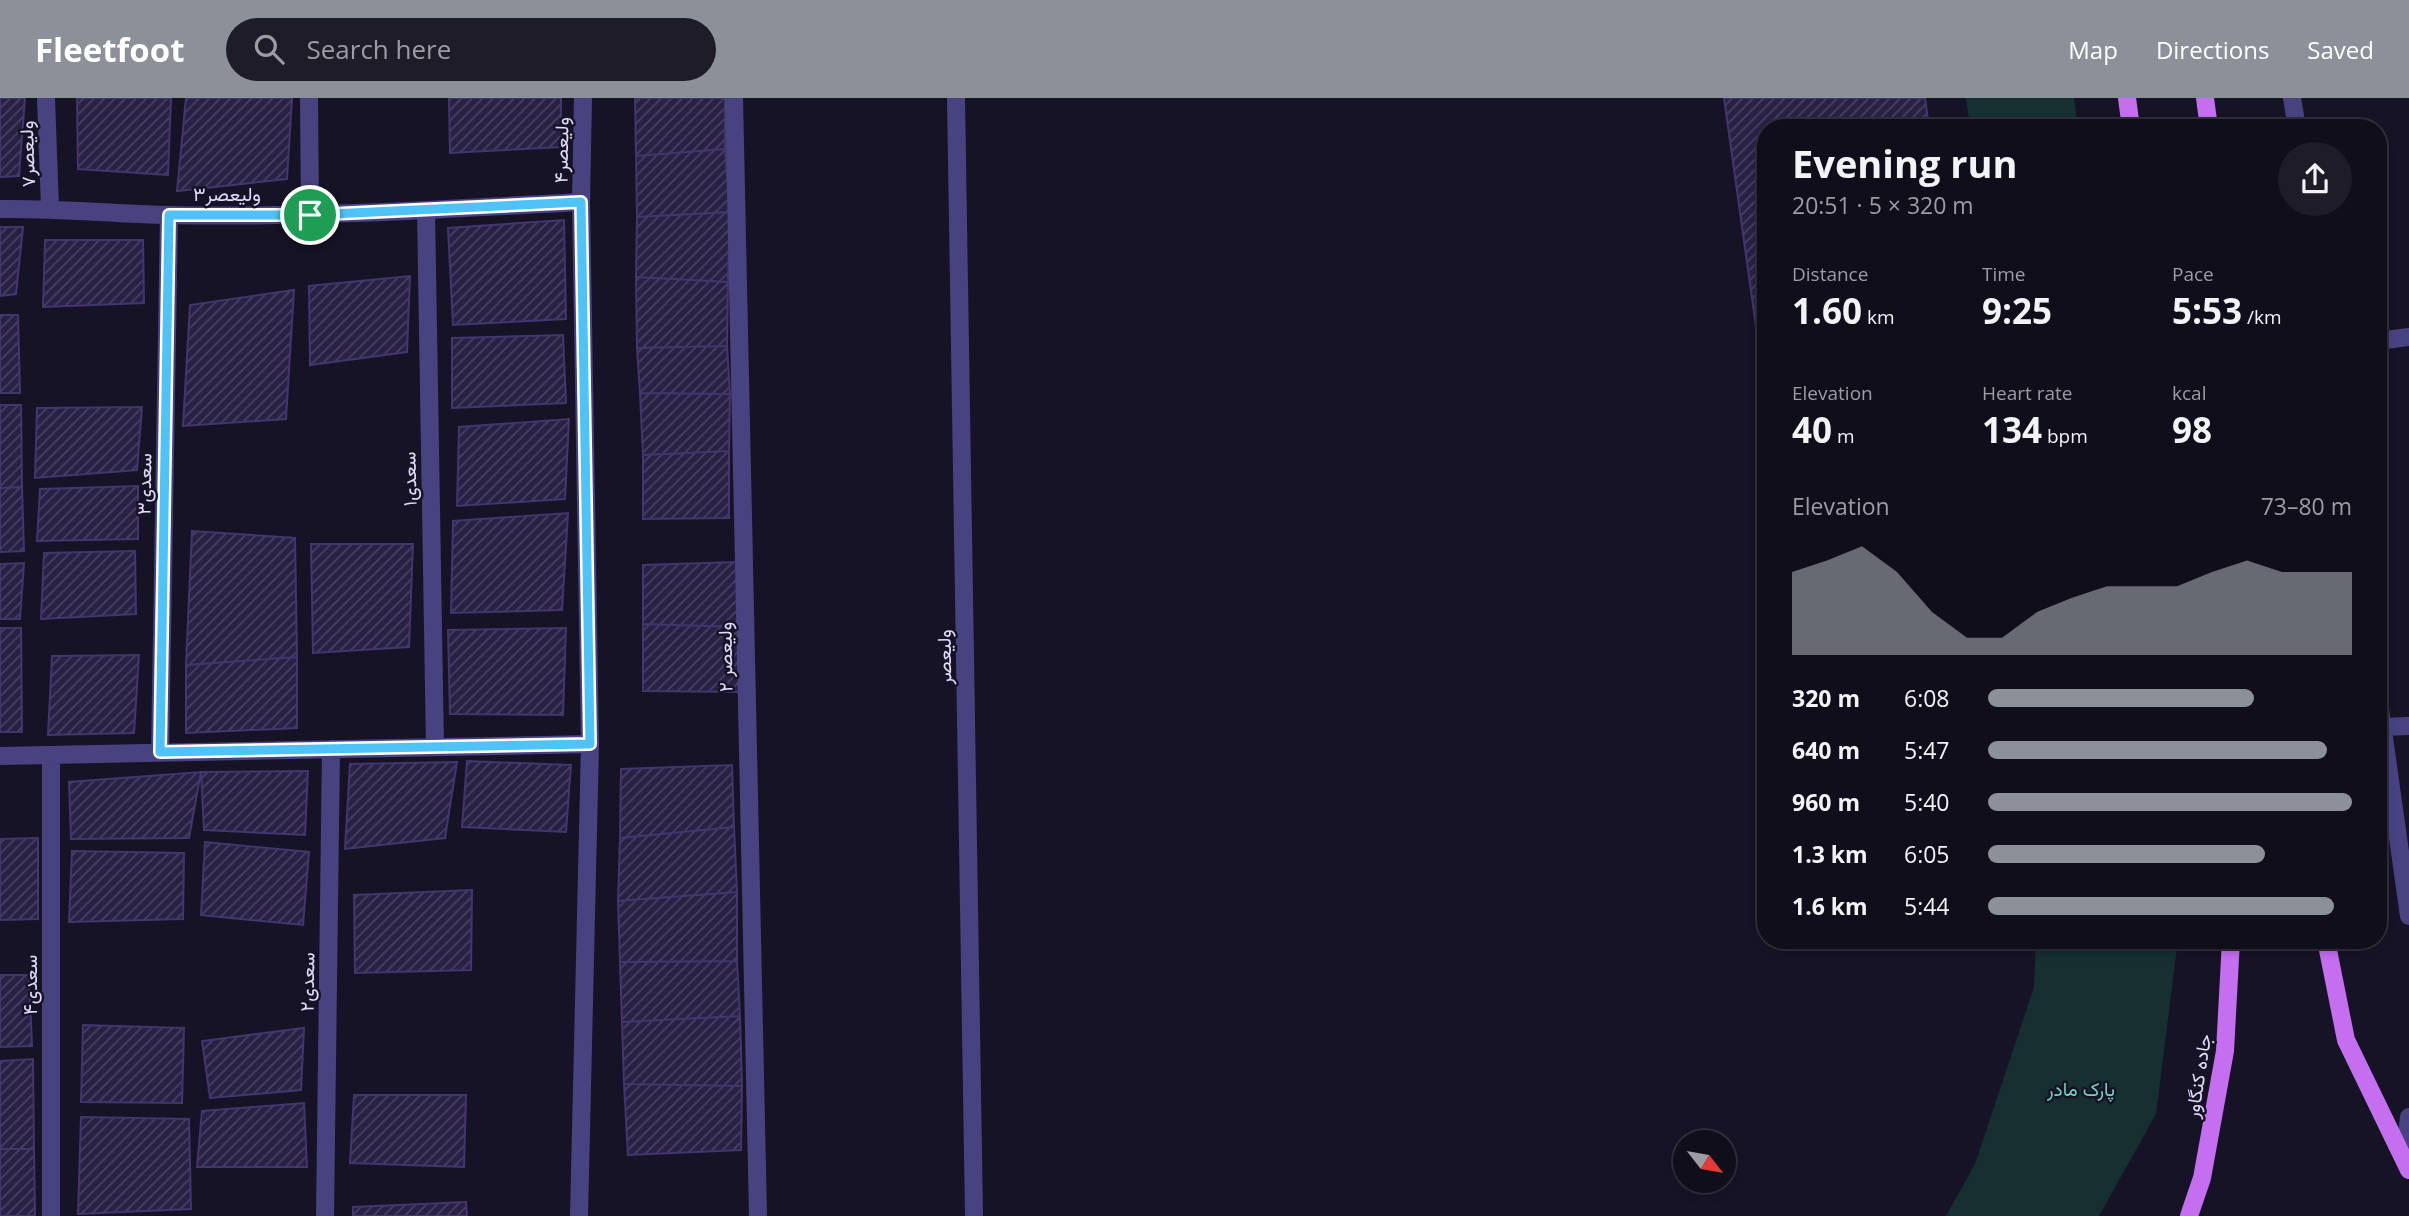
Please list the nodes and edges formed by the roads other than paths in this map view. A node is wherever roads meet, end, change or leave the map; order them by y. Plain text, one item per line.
1 (46, 98) edge
2 (309, 98) edge
3 (583, 98) edge
4 (734, 98) edge
5 (956, 98) edge
6 (2127, 98) edge
7 (2205, 98) edge
8 (2292, 98) edge
9 (2130, 119) edge
10 (2208, 119) edge
11 (2296, 119) edge
12 (581, 202) junction
13 (51, 208) junction
14 (0, 209) edge
15 (426, 210) junction
16 (169, 215) junction
17 (310, 215) junction
18 (2409, 337) edge
19 (2387, 340) edge
20 (2409, 726) edge
21 (2387, 727) edge
22 (590, 744) junction
23 (435, 747) junction
24 (331, 749) junction
25 (160, 752) junction
26 (51, 755) junction
27 (0, 756) edge
28 (2387, 756) edge
29 (2409, 916) edge
30 (2231, 949) edge
31 (2328, 949) edge
32 (2409, 1117) edge
33 (2407, 1164) edge
34 (51, 1216) edge
35 (325, 1216) edge
36 (579, 1216) edge
37 (758, 1216) edge
38 (974, 1216) edge
39 (2189, 1216) edge

1 - 13 street, ولیعصر۷
2 - 17 street
3 - 12 street, ولیعصر۴
4 - 37 street, ولیعصر ۲
5 - 38 street, ولیعصر
6 - 9 main road
7 - 10 main road
8 - 11 street
12 - 15 street, ولیعصر۳
12 - 22 street, ولیعصر۴
13 - 14 street, ولیعصر۳
13 - 16 street, ولیعصر۳
15 - 17 street, ولیعصر۳
15 - 23 street, سعدی۱
16 - 17 street, ولیعصر۳
16 - 25 street, سعدی۳
18 - 19 street
20 - 21 street
22 - 23 street
22 - 36 street, ولیعصر۴
23 - 24 street
24 - 25 street
24 - 35 street, سعدی۲
25 - 26 street
26 - 27 street
26 - 34 street, سعدی۴
28 - 29 street
30 - 39 main road, جاده کنگاور
31 - 33 main road
32 - 33 street

